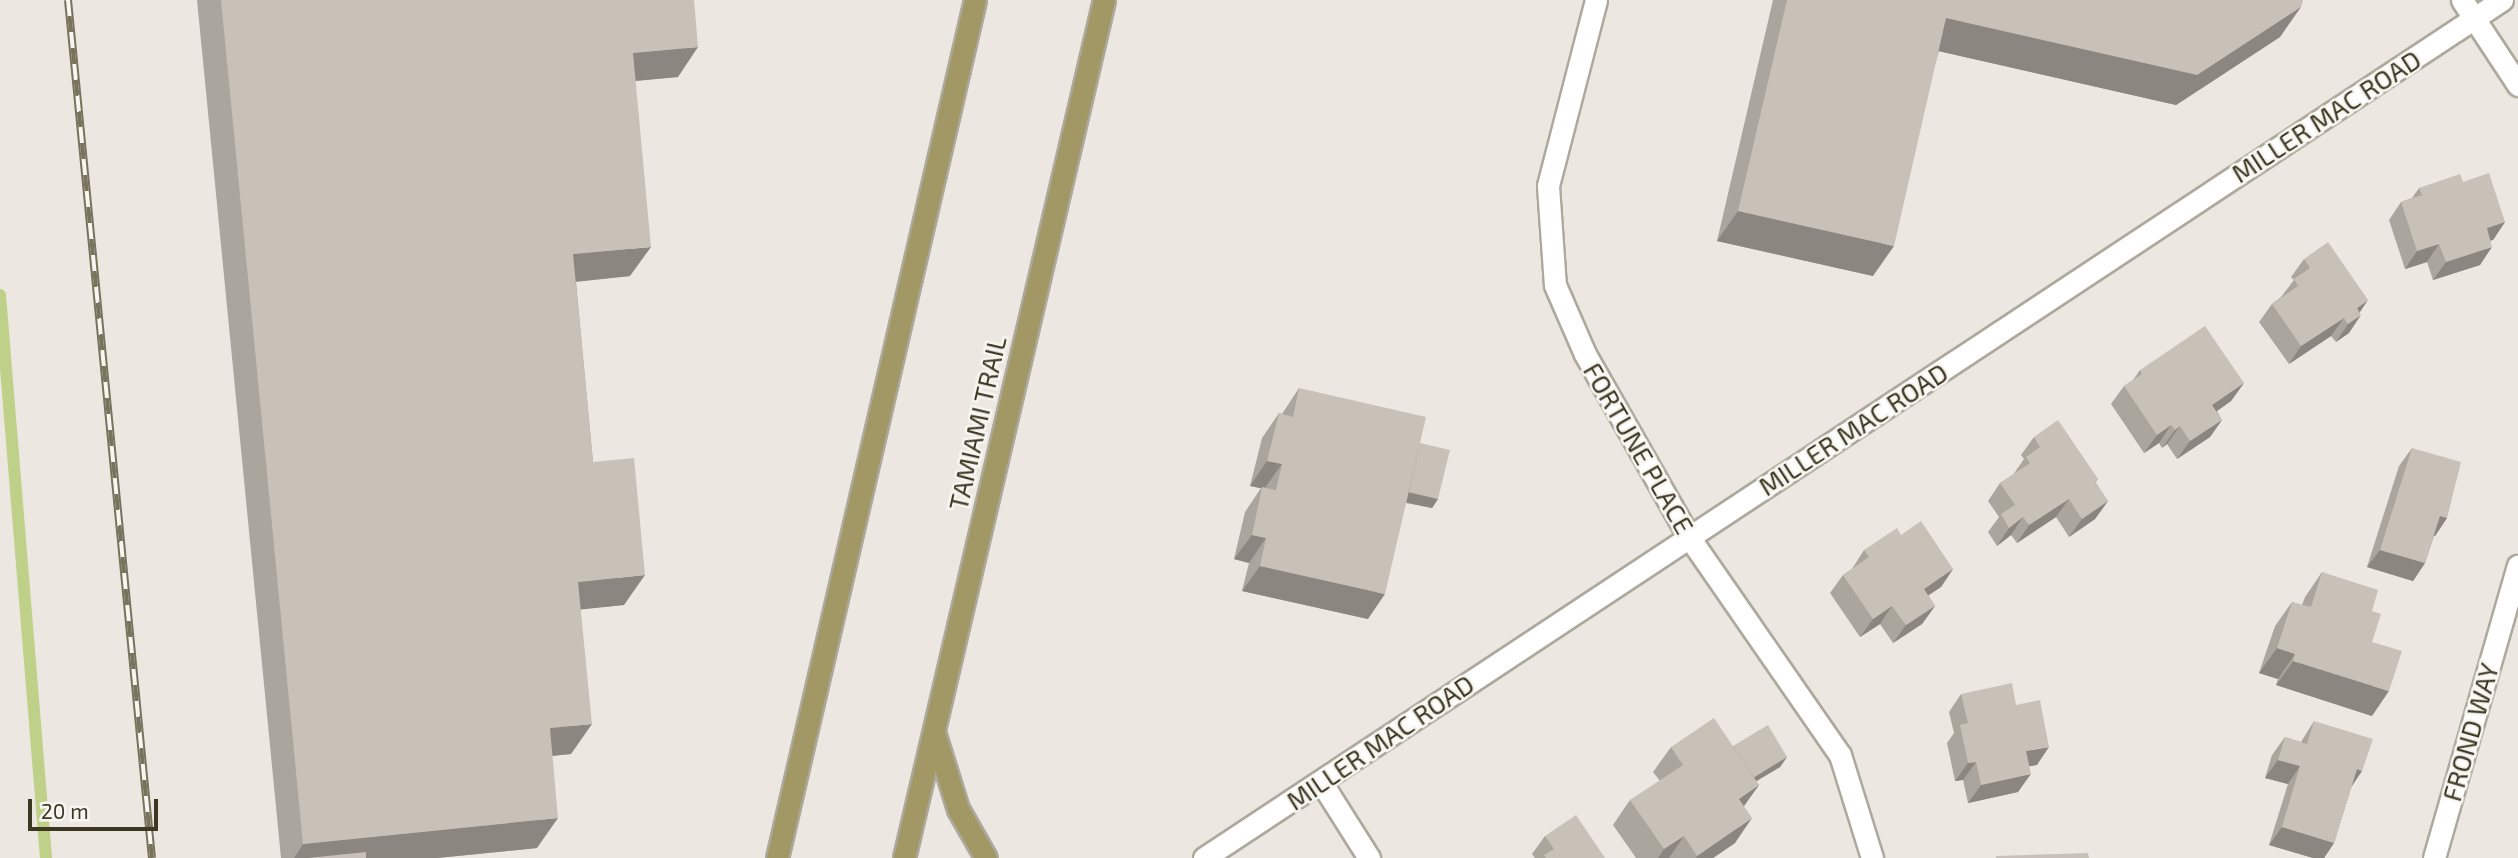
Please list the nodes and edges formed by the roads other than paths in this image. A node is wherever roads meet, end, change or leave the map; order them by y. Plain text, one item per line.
1 (975, 0) edge
2 (1104, 0) edge
3 (1596, 0) edge
4 (2462, 0) edge
5 (2502, 0) edge
6 (2472, 20) junction
7 (2518, 85) edge
8 (1689, 537) junction
9 (2518, 566) edge
10 (934, 731) junction
11 (1321, 782) junction
12 (777, 858) edge
13 (905, 858) edge
14 (986, 858) edge
15 (1204, 858) edge
16 (1369, 858) edge
17 (1872, 858) edge
18 (2434, 858) edge

1 - 12 main road
2 - 10 main road, TAMIAMI TRAIL
3 - 8 street, FORTUNE PLACE
4 - 6 street
5 - 6 street, MILLER MAC ROAD
6 - 7 street
6 - 8 street, MILLER MAC ROAD
8 - 11 street, MILLER MAC ROAD
8 - 17 street, FORTUNE PLACE
9 - 18 street, FROND WAY
10 - 13 main road, TAMIAMI TRAIL
10 - 14 main road
11 - 15 street, MILLER MAC ROAD
11 - 16 street

